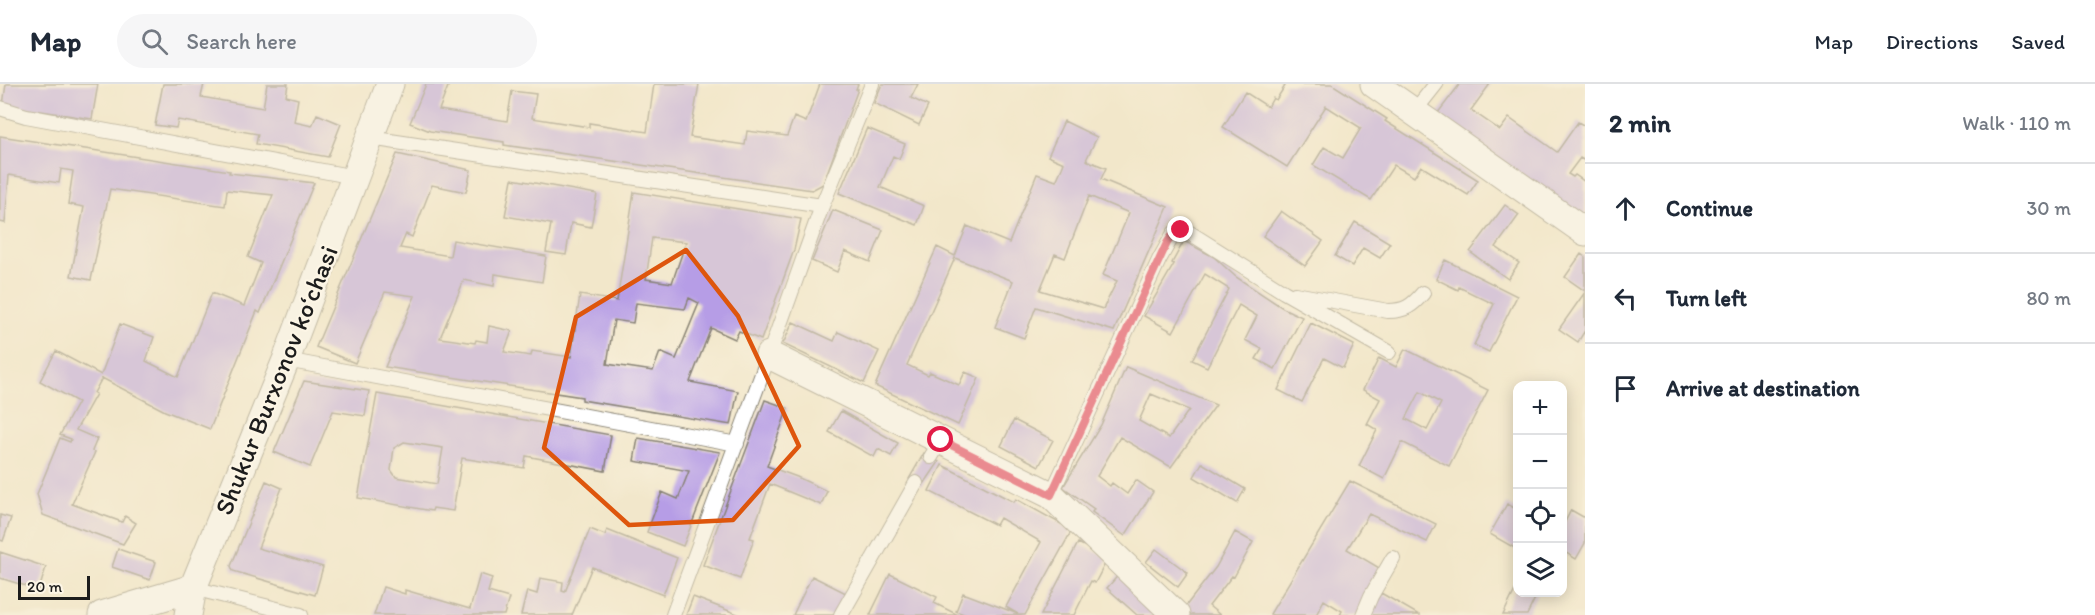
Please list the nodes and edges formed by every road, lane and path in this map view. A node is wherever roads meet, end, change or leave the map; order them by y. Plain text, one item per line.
1 (390, 84) edge
2 (872, 84) edge
3 (1374, 84) edge
4 (1436, 84) edge
5 (0, 108) edge
6 (1413, 113) junction
7 (370, 138) junction
8 (355, 177) junction
9 (822, 206) junction
10 (1585, 232) edge
11 (1284, 292) junction
12 (1423, 293) dead end
13 (1389, 352) dead end
14 (769, 356) junction
15 (286, 360) junction
16 (737, 444) junction
17 (916, 483) dead end
18 (1051, 495) junction
19 (1393, 558) dead end
20 (191, 599) edge
21 (102, 615) edge
22 (301, 615) edge
23 (673, 615) edge
24 (842, 615) edge
25 (1176, 615) edge
26 (1363, 615) edge

1 - 7 street, Shukur Burxonov koʻchasi
2 - 9 lane
3 - 6 street
4 - 6 lane
5 - 8 lane
6 - 10 street
7 - 8 street, Shukur Burxonov koʻchasi
7 - 9 lane
8 - 15 street, Shukur Burxonov koʻchasi
9 - 14 lane
11 - 12 lane
11 - 13 lane
11 - 18 lane
14 - 16 lane
14 - 18 street
15 - 16 lane
15 - 20 street, Shukur Burxonov koʻchasi
16 - 23 lane
17 - 24 lane
18 - 25 street
19 - 26 lane
20 - 21 street
20 - 22 lane

